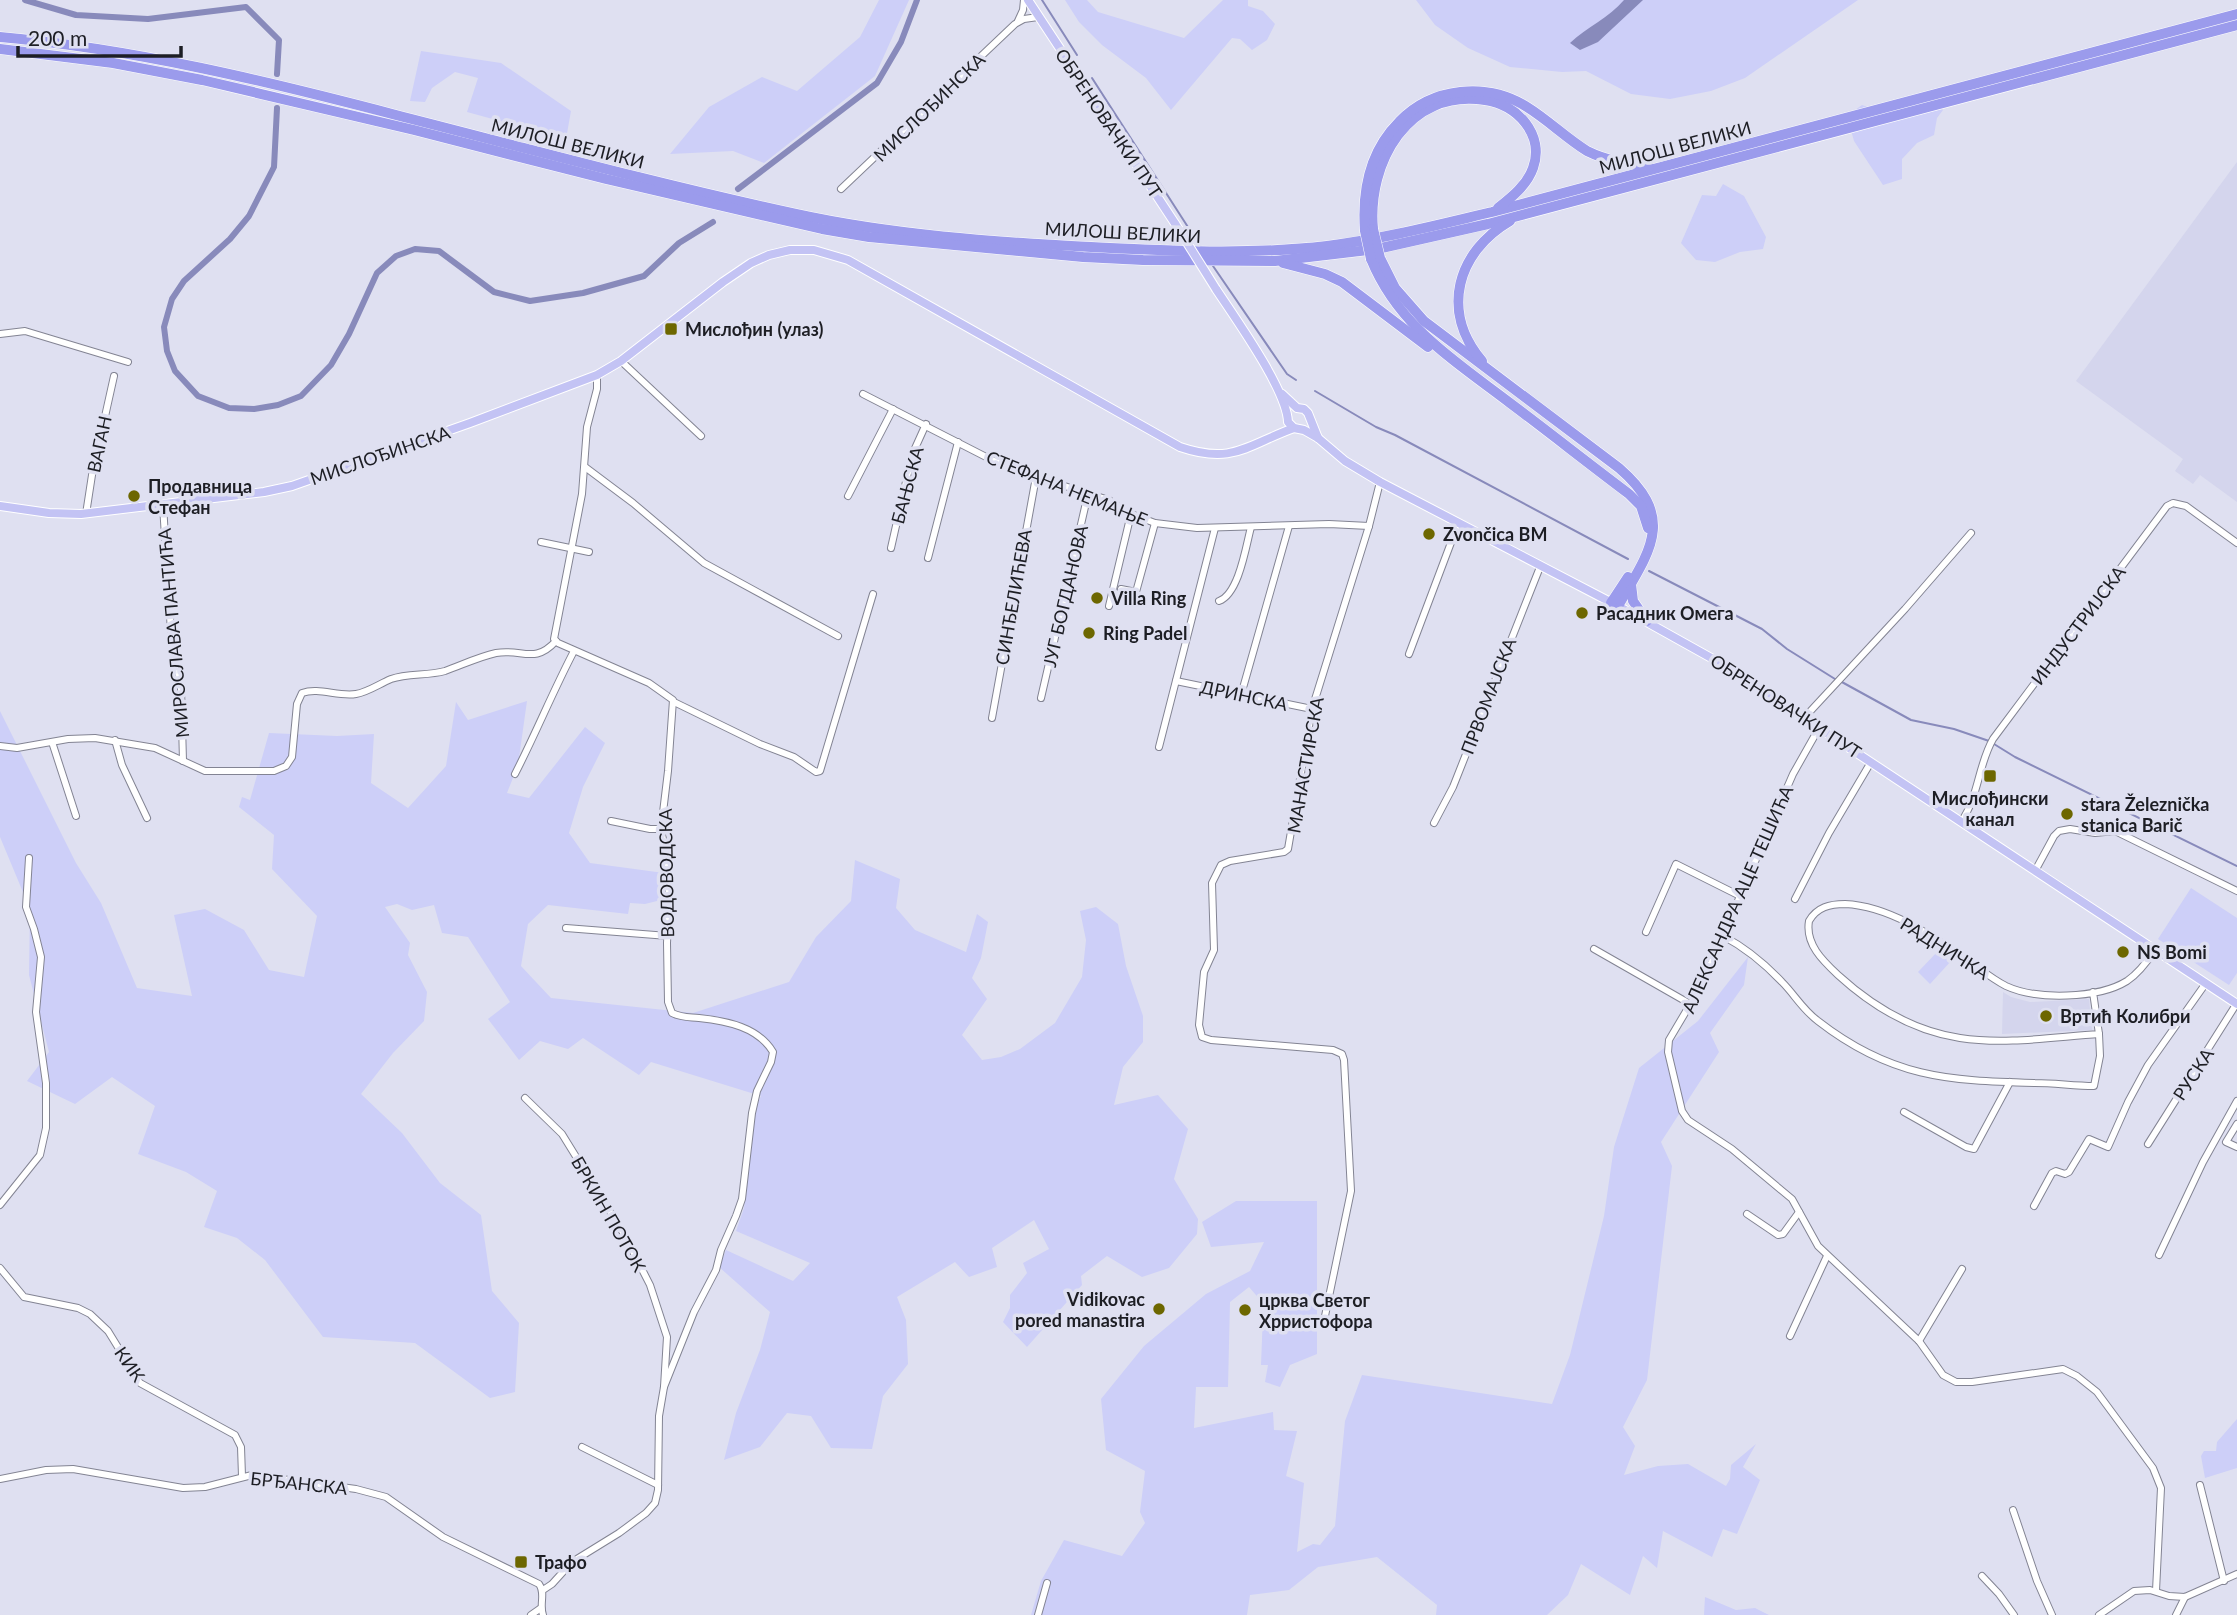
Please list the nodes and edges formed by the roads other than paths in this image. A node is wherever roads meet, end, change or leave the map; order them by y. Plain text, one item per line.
1 (1026, 0) edge
2 (2237, 14) edge
3 (1038, 17) junction
4 (1015, 24) junction
5 (2237, 25) edge
6 (2208, 27) junction
7 (0, 37) edge
8 (0, 49) edge
9 (1657, 167) junction
10 (841, 189) dead end
11 (1492, 212) junction
12 (1520, 215) junction
13 (1369, 230) junction
14 (1375, 258) junction
15 (1275, 261) junction
16 (0, 334) edge
17 (621, 360) junction
18 (128, 362) dead end
19 (1466, 370) junction
20 (597, 375) junction
21 (1495, 375) junction
22 (114, 376) dead end
23 (1278, 390) junction
24 (863, 394) dead end
25 (1297, 408) junction
26 (893, 409) junction
27 (1288, 416) junction
28 (1310, 419) junction
29 (926, 424) junction
30 (1297, 429) junction
31 (701, 436) dead end
32 (1318, 438) junction
33 (1268, 441) junction
34 (958, 442) junction
35 (584, 467) junction
36 (1036, 477) junction
37 (1380, 482) junction
38 (1088, 494) junction
39 (848, 496) dead end
40 (163, 505) junction
41 (0, 506) edge
42 (86, 514) junction
43 (1131, 514) junction
44 (1155, 523) junction
45 (1458, 524) junction
46 (1289, 526) junction
47 (1369, 526) junction
48 (1251, 527) junction
49 (1215, 528) junction
50 (1971, 533) dead end
51 (541, 542) dead end
52 (2237, 543) edge
53 (571, 547) junction
54 (891, 548) dead end
55 (589, 552) dead end
56 (928, 558) dead end
57 (1540, 567) junction
58 (1631, 584) junction
59 (1121, 589) dead end
60 (873, 594) dead end
61 (1219, 601) dead end
62 (1615, 604) junction
63 (1109, 606) dead end
64 (1647, 621) junction
65 (838, 636) dead end
66 (555, 641) junction
67 (574, 651) junction
68 (1409, 654) dead end
69 (1176, 681) junction
70 (1241, 695) junction
71 (1041, 698) dead end
72 (674, 702) junction
73 (1312, 709) junction
74 (992, 718) dead end
75 (1804, 718) junction
76 (1819, 728) junction
77 (116, 740) junction
78 (52, 741) junction
79 (0, 746) edge
80 (1159, 747) dead end
81 (183, 761) junction
82 (1871, 762) junction
83 (515, 774) dead end
84 (76, 816) dead end
85 (147, 818) dead end
86 (611, 821) dead end
87 (1961, 822) junction
88 (1434, 823) dead end
89 (662, 829) junction
90 (29, 858) dead end
91 (2035, 871) junction
92 (2237, 891) edge
93 (1740, 896) junction
94 (1795, 899) dead end
95 (566, 928) dead end
96 (1646, 932) dead end
97 (668, 936) junction
98 (1723, 936) junction
99 (1594, 949) dead end
100 (2155, 950) junction
101 (2206, 983) junction
102 (2093, 992) junction
103 (2237, 1004) edge
104 (1692, 1005) junction
105 (2099, 1034) junction
106 (764, 1078) joint
107 (2010, 1082) junction
108 (525, 1098) dead end
109 (2237, 1101) edge
110 (1904, 1112) dead end
111 (2237, 1124) edge
112 (2148, 1144) dead end
113 (2237, 1147) edge
114 (0, 1205) edge
115 (2034, 1206) dead end
116 (1799, 1212) junction
117 (1747, 1214) dead end
118 (2160, 1255) dead end
119 (1827, 1256) junction
120 (0, 1268) edge
121 (1962, 1269) dead end
122 (1273, 1325) dead end
123 (1790, 1336) dead end
124 (1919, 1341) junction
125 (664, 1387) junction
126 (582, 1447) dead end
127 (242, 1476) junction
128 (0, 1479) edge
129 (658, 1485) junction
130 (2200, 1485) dead end
131 (2013, 1510) dead end
132 (2237, 1574) edge
133 (1982, 1576) dead end
134 (2224, 1581) junction
135 (1047, 1583) dead end
136 (543, 1590) junction
137 (2156, 1591) junction
138 (2185, 1597) junction
139 (542, 1612) edge
140 (531, 1615) edge
141 (1038, 1615) edge
142 (2014, 1615) edge
143 (2052, 1615) edge
144 (2099, 1615) edge
145 (2176, 1615) edge

1 - 3 main road, ОБРЕНОВАЧКИ ПУТ
1 - 4 street, МИСЛОЂИНСКА
2 - 6 highway, МИЛОШ ВЕЛИКИ
3 - 4 street, МИСЛОЂИНСКА
3 - 23 main road, ОБРЕНОВАЧКИ ПУТ, bridge
4 - 10 street, МИСЛОЂИНСКА
5 - 6 highway, МИЛОШ ВЕЛИКИ
6 - 9 highway, МИЛОШ ВЕЛИКИ
6 - 12 highway, МИЛОШ ВЕЛИКИ
7 - 11 highway, МИЛОШ ВЕЛИКИ
8 - 15 highway, МИЛОШ ВЕЛИКИ
9 - 11 highway, МИЛОШ ВЕЛИКИ
9 - 13 highway
11 - 13 highway
12 - 15 highway, МИЛОШ ВЕЛИКИ
12 - 21 highway
13 - 14 highway, bridge
14 - 19 highway
14 - 21 highway
15 - 19 highway
16 - 18 street
17 - 20 main road, МИСЛОЂИНСКА
17 - 31 street
17 - 33 main road, МИСЛОЂИНСКА
19 - 62 highway
20 - 35 street
20 - 40 main road, МИСЛОЂИНСКА
21 - 58 highway
22 - 42 street, ВАГАН
23 - 25 main road, ОБРЕНОВАЧКИ ПУТ
23 - 27 main road, ОБРЕНОВАЧКИ ПУТ
24 - 26 street, СТЕФАНА НЕМАЊЕ
25 - 27 main road
25 - 28 main road
26 - 29 street, СТЕФАНА НЕМАЊЕ
26 - 39 street
27 - 30 main road
27 - 33 main road
28 - 30 main road
28 - 32 main road, ОБРЕНОВАЧКИ ПУТ
29 - 34 street, СТЕФАНА НЕМАЊЕ
29 - 54 street, БАЊСКА
30 - 32 main road, ОБРЕНОВАЧКИ ПУТ
30 - 33 main road, МИСЛОЂИНСКА
32 - 37 main road, ОБРЕНОВАЧКИ ПУТ
34 - 36 street, СТЕФАНА НЕМАЊЕ
34 - 56 street
35 - 53 street
35 - 65 street
36 - 38 street, СТЕФАНА НЕМАЊЕ
36 - 74 street, СИНЂЕЛИЋЕВА
37 - 45 main road, ОБРЕНОВАЧКИ ПУТ
37 - 47 street, МАНАСТИРСКА
38 - 43 street, СТЕФАНА НЕМАЊЕ
38 - 71 street, ЈУГ БОГДАНОВА
40 - 42 main road, МИСЛОЂИНСКА
40 - 81 street, МИРОСЛАВА ПАНТИЋА
41 - 42 main road, МИСЛОЂИНСКА
43 - 44 street, СТЕФАНА НЕМАЊЕ
43 - 63 street
44 - 49 street, СТЕФАНА НЕМАЊЕ
44 - 59 street
45 - 57 main road, ОБРЕНОВАЧКИ ПУТ
45 - 68 street
46 - 47 street, СТЕФАНА НЕМАЊЕ
46 - 48 street, СТЕФАНА НЕМАЊЕ
46 - 70 street
47 - 73 street, МАНАСТИРСКА
48 - 49 street, СТЕФАНА НЕМАЊЕ
48 - 61 street
49 - 69 street
50 - 75 street
51 - 53 street
52 - 87 street, ИНДУСТРИЈСКА
53 - 55 street
53 - 66 street
57 - 62 main road, ОБРЕНОВАЧКИ ПУТ
57 - 88 street, ПРВОМАЈСКА
58 - 62 highway
58 - 64 highway
60 - 72 street
62 - 64 main road, ОБРЕНОВАЧКИ ПУТ
64 - 75 main road, ОБРЕНОВАЧКИ ПУТ
66 - 67 street
66 - 81 street
67 - 72 street
67 - 83 street
69 - 70 street, ДРИНСКА
69 - 80 street
70 - 73 street, ДРИНСКА
72 - 89 street, ВОДОВОДСКА
73 - 122 street, МАНАСТИРСКА
75 - 76 main road, ОБРЕНОВАЧКИ ПУТ
76 - 82 main road, ОБРЕНОВАЧКИ ПУТ
76 - 93 street, АЛЕКСАНДРА АЦЕ ТЕШИЋА
77 - 78 street
77 - 81 street
77 - 85 street
78 - 79 street
78 - 84 street
82 - 87 main road, ОБРЕНОВАЧКИ ПУТ
82 - 94 street
86 - 89 street
87 - 91 main road, ОБРЕНОВАЧКИ ПУТ
89 - 97 street, ВОДОВОДСКА
90 - 114 street
91 - 92 street
91 - 100 main road, ОБРЕНОВАЧКИ ПУТ
93 - 96 street
93 - 98 street, АЛЕКСАНДРА АЦЕ ТЕШИЋА
95 - 97 street
97 - 106 street, ВОДОВОДСКА
98 - 104 street, АЛЕКСАНДРА АЦЕ ТЕШИЋА
98 - 107 street
99 - 104 street
100 - 101 main road, ОБРЕНОВАЧКИ ПУТ
100 - 102 street, РАДНИЧКА
101 - 103 main road, ОБРЕНОВАЧКИ ПУТ
101 - 115 street
102 - 105 street
102 - 105 street, РАДНИЧКА
103 - 112 street, РУСКА
104 - 116 street, АЛЕКСАНДРА АЦЕ ТЕШИЋА
105 - 107 street
106 - 125 street, БРКИН ПОТОК
107 - 110 street
108 - 125 street, БРКИН ПОТОК
109 - 118 street
111 - 113 street
116 - 117 street
116 - 119 street, АЛЕКСАНДРА АЦЕ ТЕШИЋА
119 - 123 street
119 - 124 street, АЛЕКСАНДРА АЦЕ ТЕШИЋА
120 - 127 street, КИК
121 - 124 street
124 - 137 street, АЛЕКСАНДРА АЦЕ ТЕШИЋА
125 - 129 street, БРКИН ПОТОК
126 - 129 street
127 - 128 street, БРЂАНСКА
127 - 136 street, БРЂАНСКА
129 - 136 street, БРКИН ПОТОК
130 - 134 street
131 - 143 street
132 - 134 street
133 - 142 street
134 - 138 street
135 - 141 street
136 - 139 street
137 - 138 street
137 - 144 street
138 - 145 street
139 - 140 street

